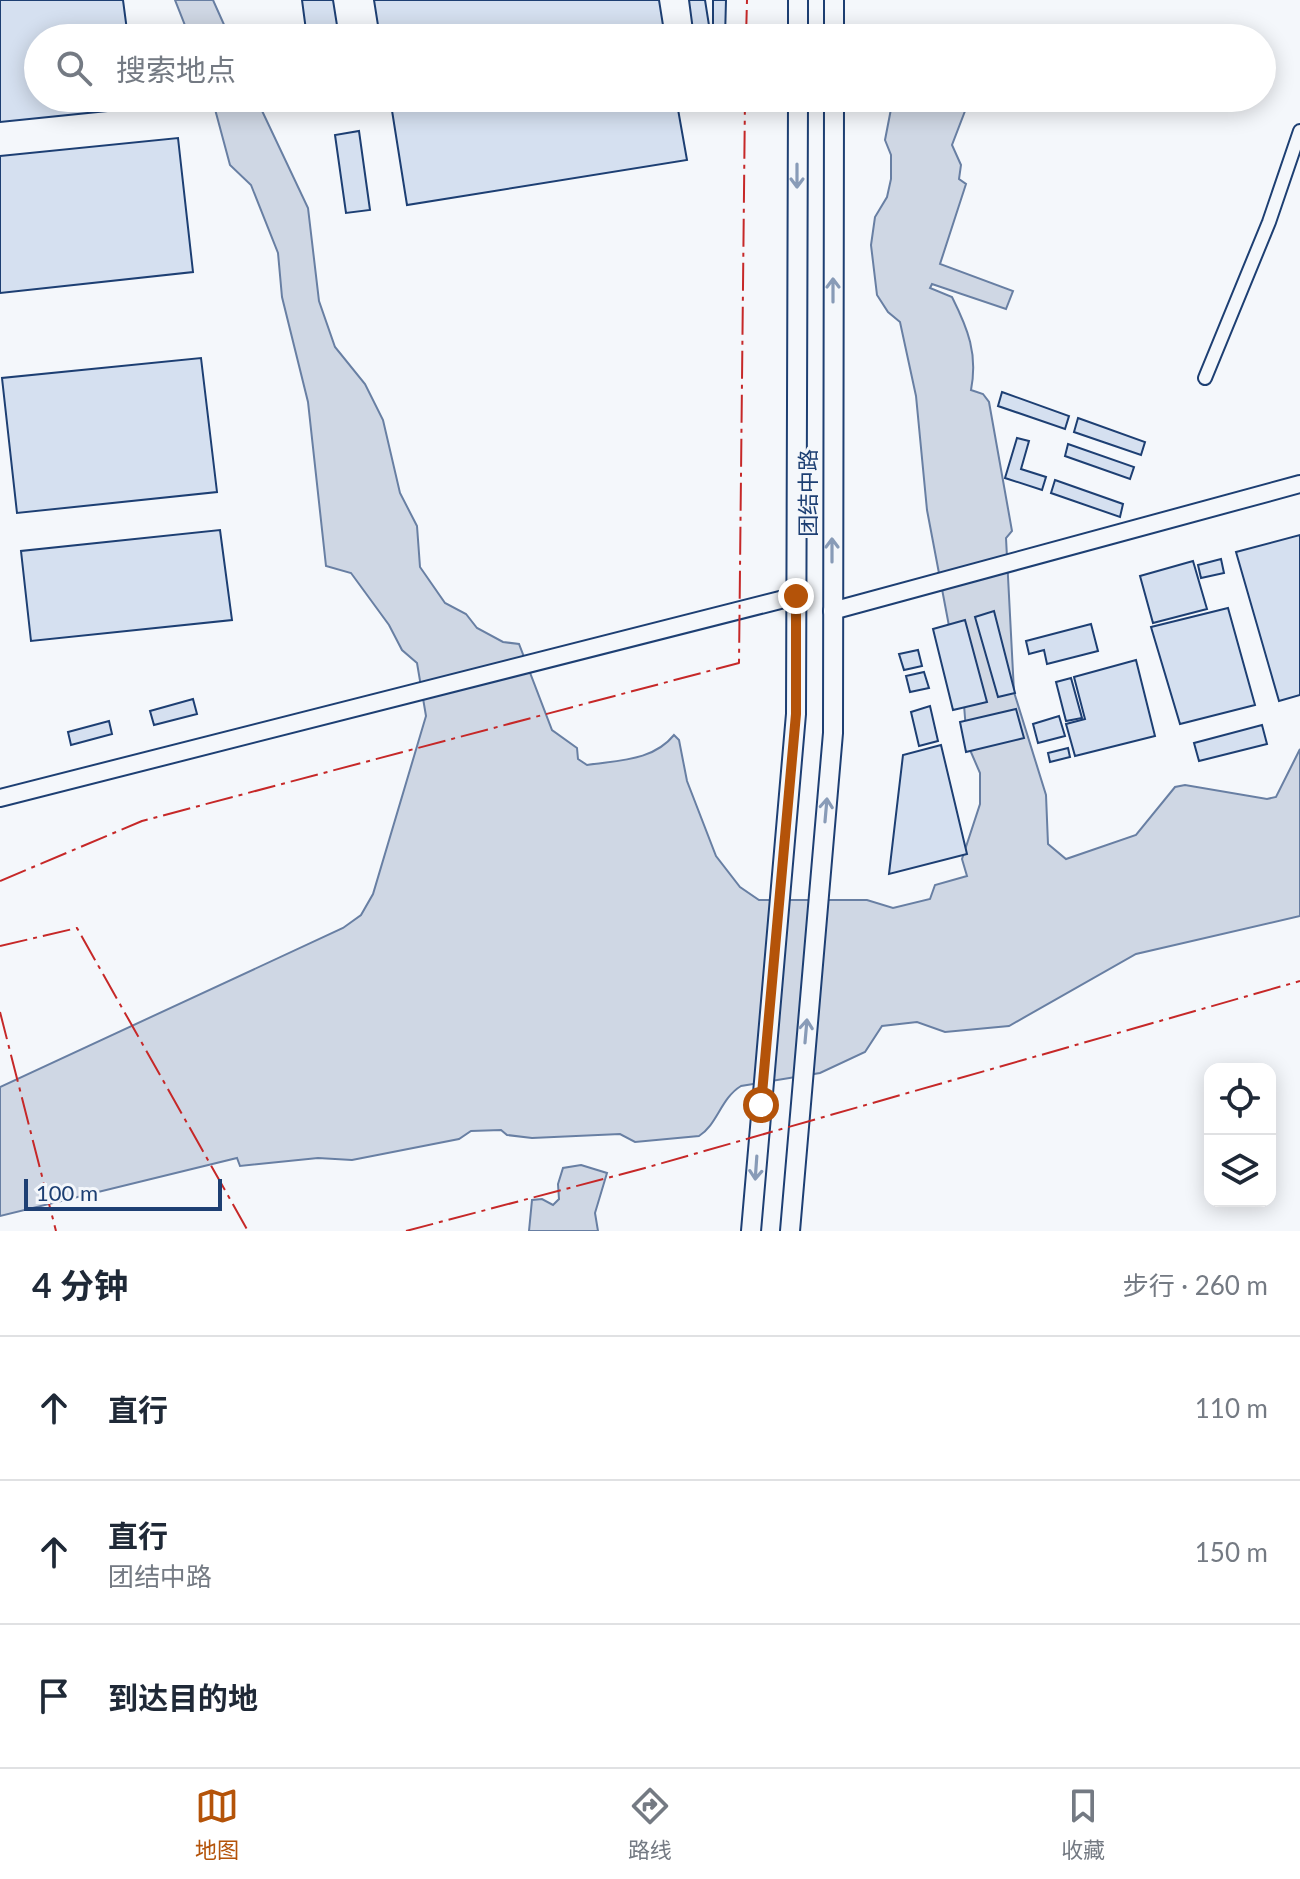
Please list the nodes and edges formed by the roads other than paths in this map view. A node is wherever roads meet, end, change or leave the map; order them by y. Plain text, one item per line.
1 (798, 0) edge
2 (834, 0) edge
3 (798, 24) edge
4 (834, 24) edge
5 (798, 112) edge
6 (834, 112) edge
7 (1300, 131) edge
8 (1205, 378) dead end
9 (1300, 484) edge
10 (796, 596) junction
11 (832, 611) junction
12 (0, 798) edge
13 (751, 1231) edge
14 (790, 1231) edge

1 - 3 main road
2 - 4 main road
5 -> 10 main road, 团结中路
11 -> 6 main road, 团结中路
7 - 8 street
9 - 11 street
10 - 12 street
10 -> 13 main road, 团结中路
14 -> 11 main road, 团结中路

